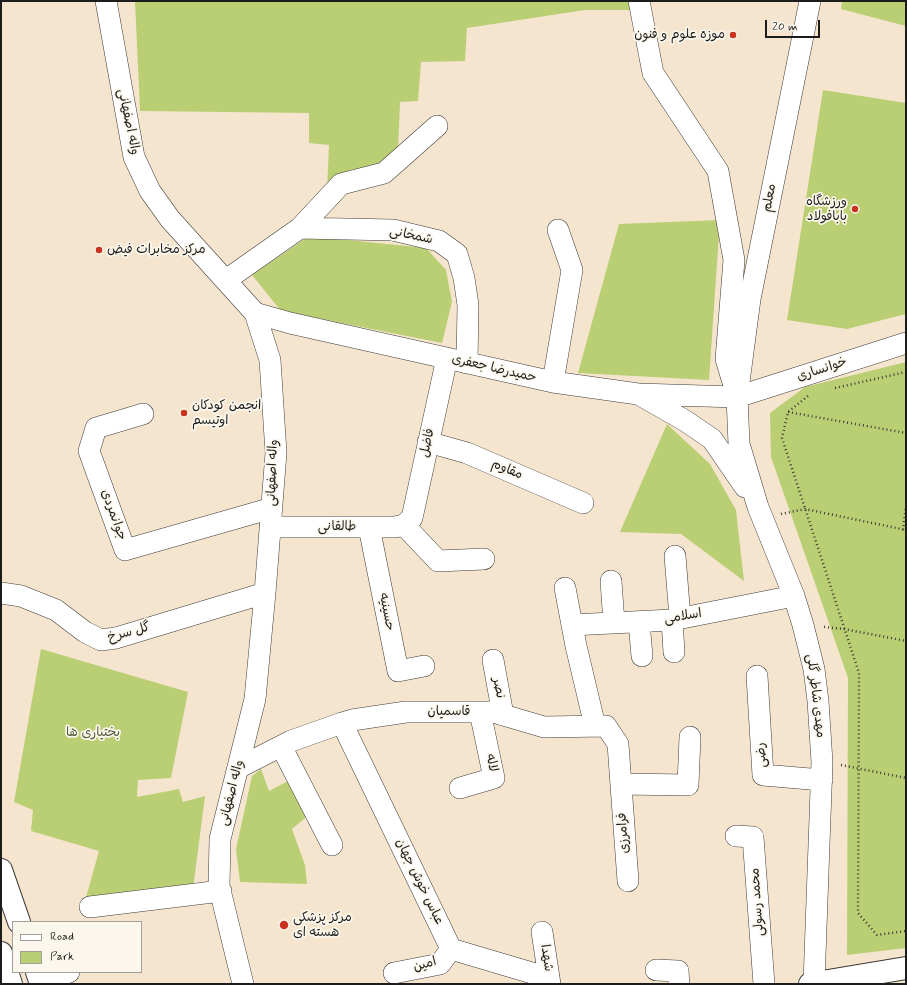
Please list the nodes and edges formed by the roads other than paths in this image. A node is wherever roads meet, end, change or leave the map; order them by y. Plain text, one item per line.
1 (106, 1) edge
2 (639, 1) edge
3 (810, 1) edge
4 (438, 126) dead end
5 (300, 228) junction
6 (558, 230) dead end
7 (226, 280) junction
8 (255, 313) junction
9 (906, 343) edge
10 (447, 358) junction
11 (467, 363) junction
12 (553, 382) junction
13 (638, 394) junction
14 (738, 397) junction
15 (143, 414) dead end
16 (428, 442) junction
17 (583, 503) dead end
18 (760, 513) junction
19 (271, 518) junction
20 (404, 525) junction
21 (369, 527) junction
22 (675, 556) dead end
23 (484, 558) dead end
24 (611, 581) dead end
25 (565, 588) dead end
26 (265, 592) junction
27 (1, 593) edge
28 (794, 596) junction
29 (676, 619) junction
30 (639, 622) junction
31 (614, 623) junction
32 (572, 625) junction
33 (674, 652) dead end
34 (642, 656) dead end
35 (493, 660) dead end
36 (424, 666) dead end
37 (757, 676) dead end
38 (480, 712) junction
39 (503, 715) junction
40 (342, 723) junction
41 (595, 726) junction
42 (690, 737) dead end
43 (281, 746) junction
44 (238, 768) junction
45 (822, 771) junction
46 (621, 784) junction
47 (460, 788) dead end
48 (736, 836) dead end
49 (332, 845) dead end
50 (2, 879) edge
51 (628, 881) dead end
52 (221, 891) junction
53 (90, 907) dead end
54 (16, 921) edge
55 (18, 921) edge
56 (1, 923) edge
57 (542, 932) dead end
58 (451, 949) junction
59 (1, 953) edge
60 (906, 968) edge
61 (656, 970) dead end
62 (65, 973) edge
63 (394, 974) dead end
64 (39, 979) edge
65 (549, 981) edge
66 (812, 983) edge
67 (11, 984) edge
68 (243, 984) edge
69 (679, 984) edge
70 (764, 984) edge

1 - 7 street, واله اصفهانی
2 - 14 street
3 - 14 street, معلم
4 - 5 street
5 - 7 street
5 - 11 street, شمخانی
6 - 12 street
7 - 8 street, واله اصفهانی
8 - 10 street, حمیدرضا جعفری
8 - 19 street, واله اصفهانی
9 - 14 street, خوانساری
10 - 11 street, حمیدرضا جعفری
10 - 16 street, فاضل
11 - 12 street, حمیدرضا جعفری
12 - 13 street, حمیدرضا جعفری
13 - 14 street, حمیدرضا جعفری
13 - 18 street
14 - 18 street, مهدی شاطر گلی
15 - 19 street, جوانمردی
16 - 17 street, مقاوم
16 - 20 street, فاضل
18 - 28 street, مهدی شاطر گلی
19 - 21 street, طالقانی
19 - 26 street, واله اصفهانی
20 - 21 street, طالقانی
20 - 23 street
21 - 36 street, حسینیه
22 - 29 street
24 - 31 street
25 - 32 street
26 - 27 street, گل سرخ
26 - 44 street, واله اصفهانی
28 - 29 street, اسلامی
28 - 45 street, مهدی شاطر گلی
29 - 30 street, اسلامی
29 - 33 street
30 - 31 street, اسلامی
30 - 34 street
31 - 32 street, اسلامی
32 - 41 street
35 - 39 street, نصر
37 - 45 street, رضی
38 - 39 street, قاسمیان
38 - 40 street, قاسمیان
38 - 47 street, لاله
39 - 41 street, قاسمیان
40 - 43 street, قاسمیان
40 - 58 street, عباس خوش جهان
41 - 46 street, قاسمیان
42 - 46 street
43 - 44 street, قاسمیان
43 - 49 street
44 - 52 street, واله اصفهانی
45 - 66 street, مهدی شاطر گلی
46 - 51 street, فرامرزی
48 - 70 street, محمد رسولی
50 - 55 main road
52 - 53 street
52 - 68 street, واله اصفهانی
54 - 56 main road
57 - 65 street, شهدا
58 - 63 street, امین
58 - 65 street
59 - 67 main road
60 - 66 main road
61 - 69 street
62 - 64 street

